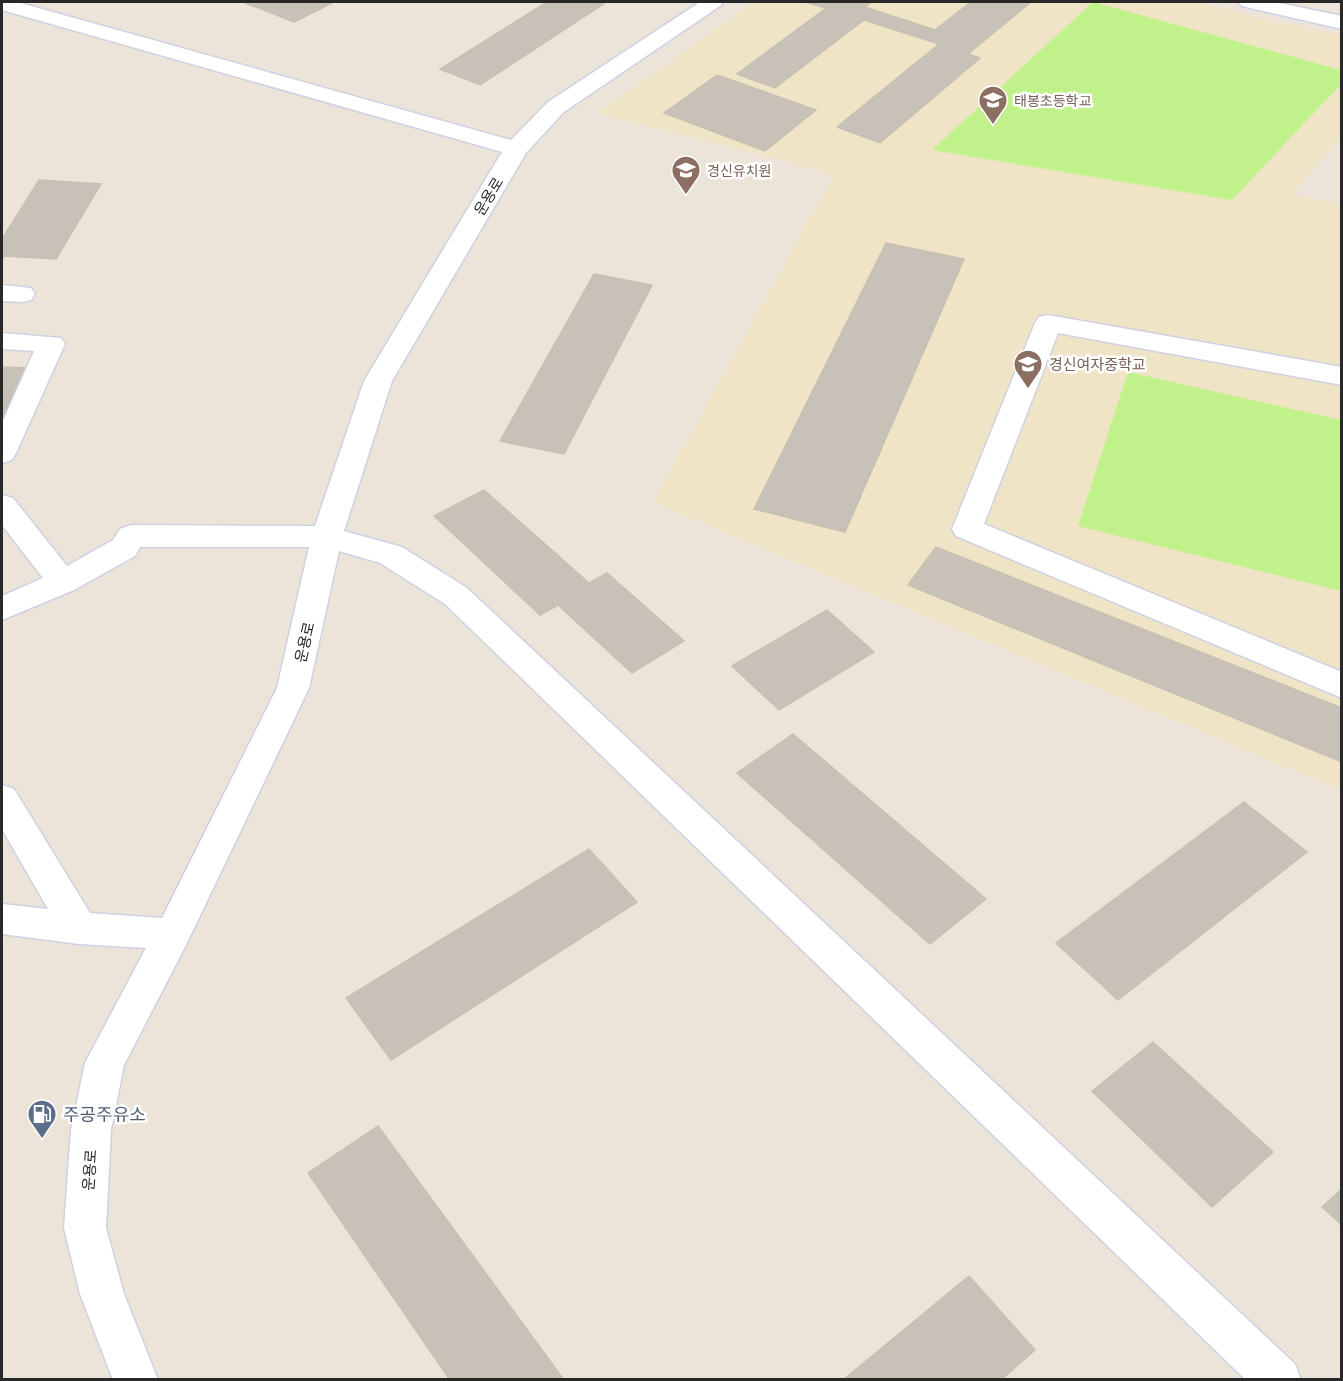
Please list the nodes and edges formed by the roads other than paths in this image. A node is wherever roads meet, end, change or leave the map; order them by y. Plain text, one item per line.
1 (713, 2) edge
2 (1249, 2) edge
3 (2, 4) edge
4 (1341, 23) edge
5 (516, 149) junction
6 (2, 341) edge
7 (1341, 376) edge
8 (2, 453) edge
9 (2, 506) edge
10 (327, 537) junction
11 (63, 582) junction
12 (2, 609) edge
13 (1341, 686) edge
14 (2, 799) edge
15 (2, 920) edge
16 (79, 928) junction
17 (173, 934) junction
18 (131, 1378) edge
19 (1279, 1380) edge

1 - 5 street, 운용로
2 - 4 street
3 - 5 street
5 - 10 street, 운용로
6 - 8 street
7 - 13 street
9 - 11 street
10 - 11 street
10 - 17 street, 운용로
10 - 19 street
11 - 12 street
14 - 16 street
15 - 16 street
16 - 17 street
17 - 18 street, 운용로

